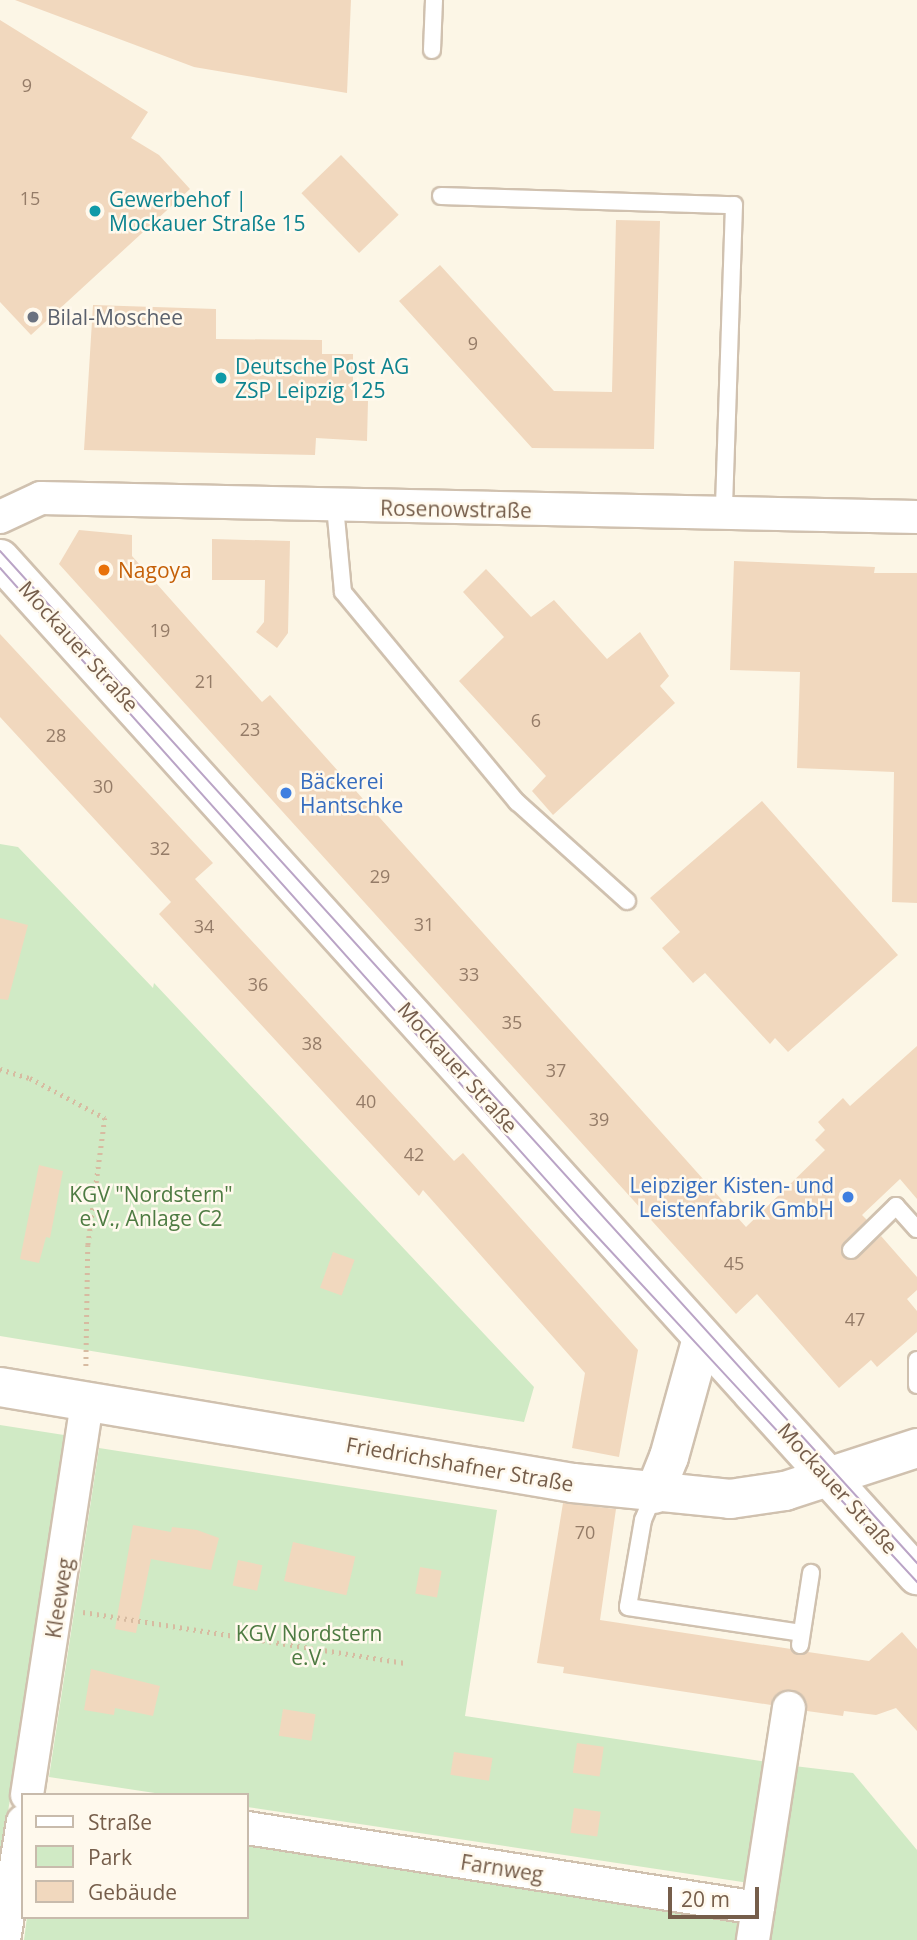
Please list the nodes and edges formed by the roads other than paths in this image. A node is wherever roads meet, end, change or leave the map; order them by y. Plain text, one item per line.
1 (434, 0) edge
2 (432, 50) dead end
3 (441, 196) dead end
4 (335, 506) junction
5 (724, 514) junction
6 (0, 517) edge
7 (917, 517) edge
8 (0, 559) edge
9 (627, 901) dead end
10 (917, 1229) edge
11 (851, 1250) dead end
12 (702, 1338) junction
13 (917, 1360) edge
14 (917, 1385) edge
15 (0, 1387) edge
16 (87, 1401) junction
17 (917, 1448) edge
18 (829, 1477) junction
19 (654, 1494) junction
20 (811, 1573) dead end
21 (917, 1575) edge
22 (789, 1708) dead end
23 (29, 1793) edge
24 (248, 1828) edge
25 (21, 1843) edge
26 (758, 1908) junction
27 (5, 1940) edge
28 (753, 1940) edge

1 - 2 lane
3 - 5 lane
4 - 5 street, Rosenowstraße
4 - 6 street, Rosenowstraße
4 - 9 lane
5 - 7 street, Rosenowstraße
8 - 12 main road, Mockauer Straße
10 - 11 lane
12 - 18 main road, Mockauer Straße
12 - 19 main road
13 - 14 lane
15 - 16 main road, Friedrichshafner Straße
16 - 19 main road, Friedrichshafner Straße
16 - 23 street, Kleeweg
17 - 18 main road, Friedrichshafner Straße
18 - 19 main road, Friedrichshafner Straße
18 - 21 main road, Mockauer Straße
19 - 20 lane
22 - 26 street
24 - 26 street, Farnweg
25 - 27 street, Kleeweg
26 - 28 street

